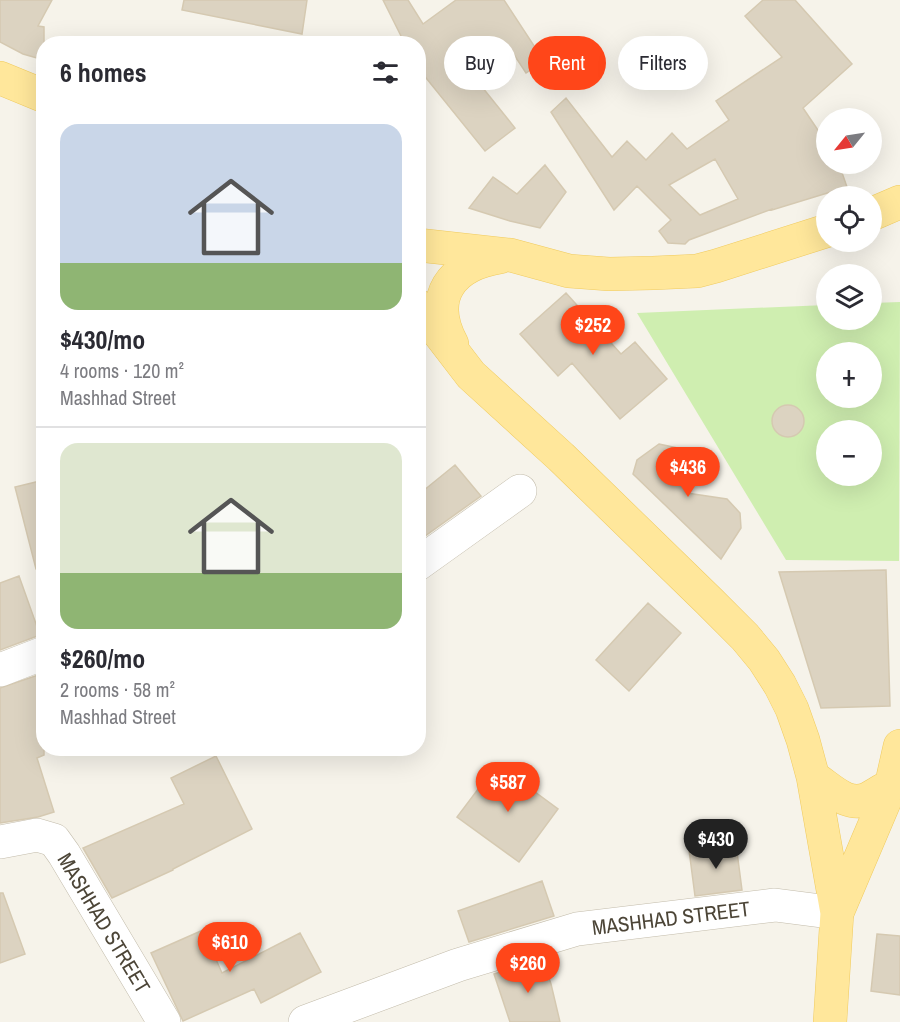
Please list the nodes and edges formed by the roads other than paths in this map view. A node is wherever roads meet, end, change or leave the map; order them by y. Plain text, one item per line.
1 (0, 78) edge
2 (36, 93) edge
3 (816, 234) edge
4 (426, 245) edge
5 (510, 255) junction
6 (426, 316) edge
7 (471, 375) junction
8 (520, 491) dead end
9 (426, 558) edge
10 (36, 656) edge
11 (0, 670) edge
12 (900, 746) edge
13 (813, 777) junction
14 (895, 787) edge
15 (0, 842) edge
16 (837, 913) junction
17 (164, 1022) edge
18 (305, 1022) edge
19 (830, 1022) edge

1 - 2 main road
3 - 5 main road
4 - 5 main road
5 - 7 main road
6 - 7 main road
7 - 13 main road
8 - 9 street
10 - 11 street
12 - 14 main road
13 - 14 main road
13 - 16 main road
14 - 16 main road
15 - 17 street, MASHHAD STREET
16 - 18 street, MASHHAD STREET
16 - 19 main road

